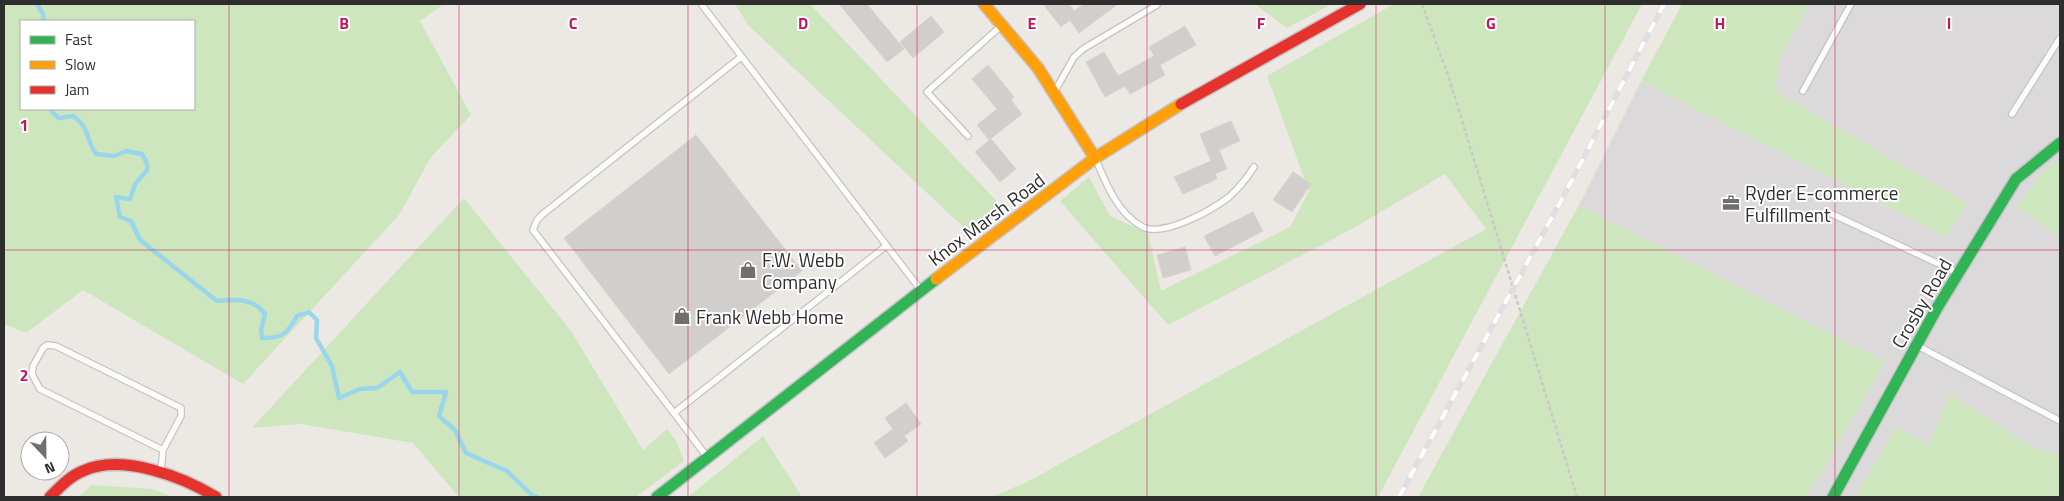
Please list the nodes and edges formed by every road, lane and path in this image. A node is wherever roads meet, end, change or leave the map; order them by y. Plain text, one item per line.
1 (984, 4) edge
2 (1360, 4) edge
3 (1422, 4) edge
4 (1851, 4) edge
5 (702, 5) dead end
6 (1157, 5) dead end
7 (1003, 24) junction
8 (2060, 38) edge
9 (741, 57) junction
10 (1055, 92) junction
11 (1803, 92) dead end
12 (2012, 114) dead end
13 (968, 136) dead end
14 (2060, 143) edge
15 (1095, 158) junction
16 (1254, 167) dead end
17 (1832, 214) dead end
18 (886, 246) junction
19 (1958, 273) junction
20 (921, 290) junction
21 (1916, 346) junction
22 (674, 413) junction
23 (2060, 421) edge
24 (163, 450) junction
25 (707, 457) junction
26 (160, 473) junction
27 (50, 497) edge
28 (216, 497) edge
29 (657, 497) edge
30 (1576, 497) edge
31 (1833, 497) edge

1 - 7 main road
2 - 15 main road, Knox Marsh Road
3 - 30 path
4 - 11 lane
5 - 9 lane
6 - 10 lane
7 - 10 main road
7 - 13 lane
8 - 12 lane
9 - 18 lane
9 - 22 lane
10 - 15 main road
14 - 19 main road, Crosby Road
15 - 16 lane
15 - 20 main road, Knox Marsh Road
17 - 19 lane
18 - 20 lane
18 - 22 lane
19 - 21 main road, Crosby Road
20 - 25 main road, Knox Marsh Road
21 - 23 lane
21 - 31 main road, Crosby Road
22 - 25 lane
24 - 24 lane
24 - 26 lane
25 - 29 main road, Knox Marsh Road
26 - 27 main road
26 - 28 main road

